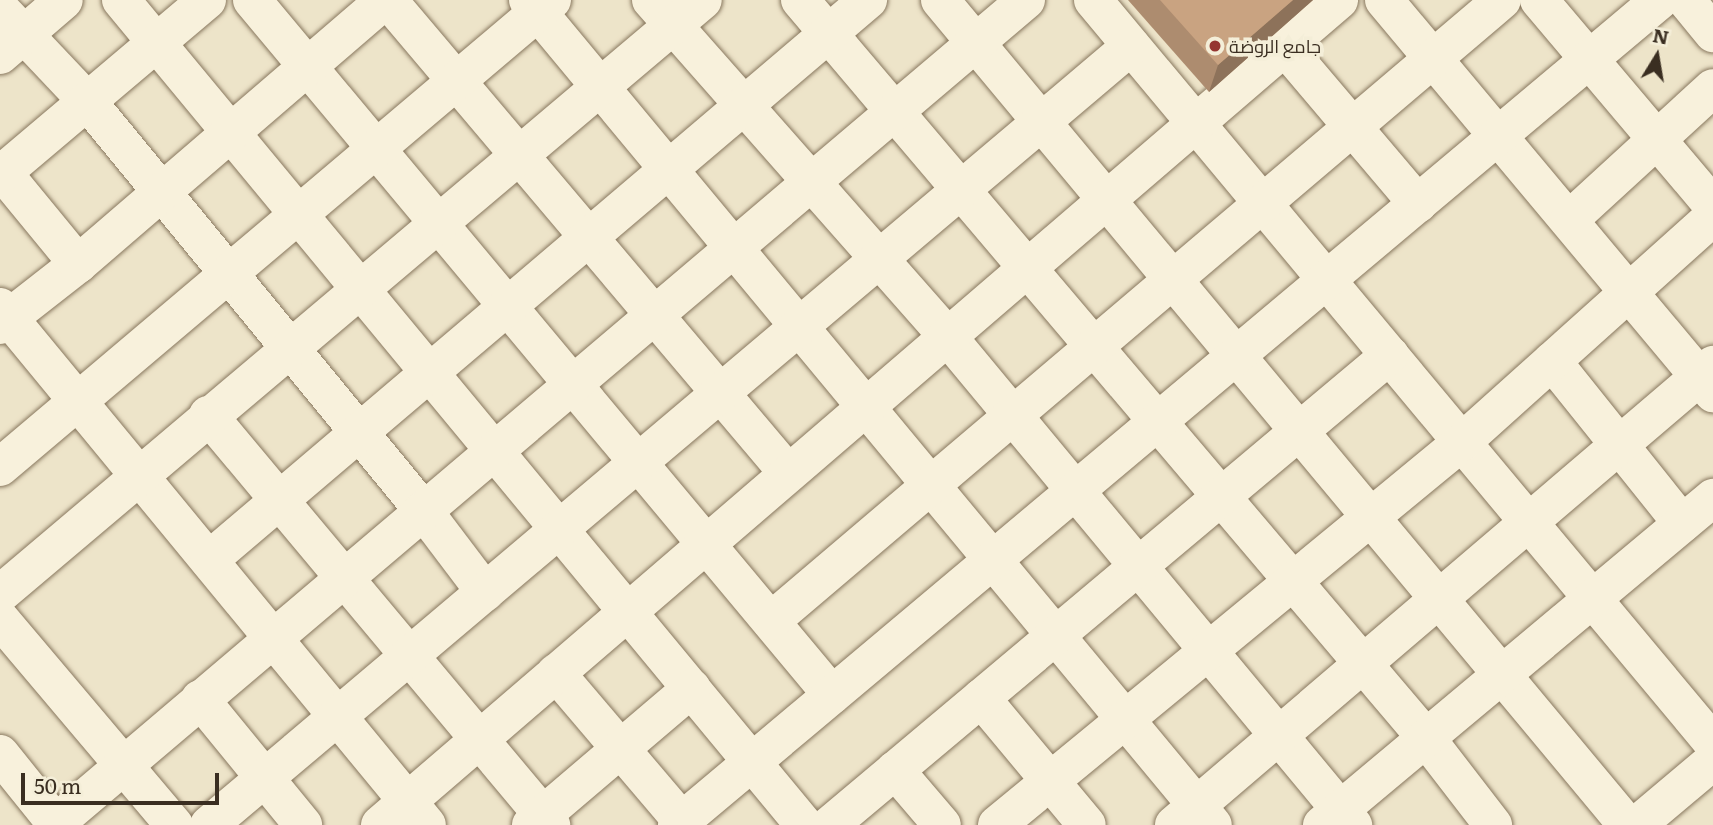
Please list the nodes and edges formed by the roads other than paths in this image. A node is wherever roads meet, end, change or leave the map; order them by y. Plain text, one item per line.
1 (64, 0) edge
2 (121, 0) edge
3 (207, 0) edge
4 (252, 0) edge
5 (386, 0) edge
6 (704, 0) edge
7 (800, 0) edge
8 (868, 0) edge
9 (940, 0) edge
10 (1026, 0) edge
11 (1093, 0) edge
12 (1339, 0) edge
13 (1384, 0) edge
14 (1502, 0) edge
15 (1539, 0) edge
16 (1660, 0) edge
17 (1686, 0) edge
18 (539, 4) edge
19 (662, 13) edge
20 (8, 33) edge
21 (829, 33) junction
22 (1713, 33) edge
23 (156, 43) junction
24 (976, 43) junction
25 (1131, 46) junction
26 (1284, 46) junction
27 (1433, 58) junction
28 (1590, 60) junction
29 (307, 66) junction
30 (456, 80) junction
31 (600, 86) junction
32 (1713, 89) edge
33 (87, 101) junction
34 (744, 105) junction
35 (895, 111) junction
36 (1041, 121) junction
37 (1195, 122) junction
38 (1352, 127) junction
39 (230, 131) junction
40 (1499, 137) junction
41 (1657, 140) junction
42 (376, 148) junction
43 (519, 155) junction
44 (669, 169) junction
45 (1, 172) edge
46 (811, 181) junction
47 (961, 189) junction
48 (160, 190) junction
49 (1106, 200) junction
50 (1262, 203) junction
51 (1418, 204) junction
52 (1713, 206) edge
53 (298, 213) junction
54 (1713, 217) edge
55 (1569, 220) junction
56 (438, 223) junction
57 (589, 237) junction
58 (734, 247) junction
59 (879, 259) junction
60 (78, 264) junction
61 (1025, 269) junction
62 (227, 273) junction
63 (1172, 279) junction
64 (1328, 281) junction
65 (360, 288) junction
66 (1629, 292) junction
67 (507, 306) junction
68 (654, 314) junction
69 (3, 316) edge
70 (800, 326) junction
71 (947, 336) junction
72 (1092, 347) junction
73 (289, 348) junction
74 (1390, 355) junction
75 (1237, 357) junction
76 (1552, 361) junction
77 (430, 372) junction
78 (1709, 378) edge
79 (572, 384) junction
80 (720, 393) junction
81 (77, 400) junction
82 (867, 405) junction
83 (1013, 414) junction
84 (208, 415) junction
85 (1158, 424) junction
86 (1299, 431) junction
87 (359, 432) junction
88 (1462, 442) junction
89 (1621, 445) junction
90 (494, 450) junction
91 (638, 463) junction
92 (1, 464) edge
93 (788, 473) junction
94 (138, 474) junction
95 (931, 484) junction
96 (1076, 492) junction
97 (1220, 497) junction
98 (1713, 498) edge
99 (279, 500) junction
100 (423, 510) junction
101 (1371, 517) junction
102 (1682, 523) junction
103 (1531, 525) junction
104 (559, 529) junction
105 (706, 544) junction
106 (209, 560) junction
107 (995, 560) junction
108 (1138, 566) junction
109 (344, 577) junction
110 (1293, 581) junction
111 (485, 592) junction
112 (0, 594) edge
113 (1592, 598) junction
114 (1440, 601) junction
115 (628, 611) junction
116 (0, 619) edge
117 (771, 621) junction
118 (1056, 635) junction
119 (272, 638) junction
120 (1208, 650) junction
121 (409, 656) junction
122 (1364, 665) junction
123 (556, 673) junction
124 (1501, 674) junction
125 (692, 688) junction
126 (832, 695) junction
127 (981, 698) junction
128 (200, 699) junction
129 (337, 716) junction
130 (1126, 719) junction
131 (1279, 737) junction
132 (1426, 738) junction
133 (479, 739) junction
134 (1713, 743) edge
135 (619, 750) junction
136 (0, 754) edge
137 (1713, 761) edge
138 (753, 762) junction
139 (124, 766) junction
140 (895, 770) junction
141 (262, 780) junction
142 (1051, 781) junction
143 (405, 817) edge
144 (1195, 819) edge
145 (1339, 820) edge
146 (542, 822) edge
147 (679, 823) edge
148 (56, 824) edge
149 (174, 825) edge
150 (209, 825) edge
151 (303, 825) edge
152 (804, 825) edge
153 (830, 825) edge
154 (942, 825) edge
155 (997, 825) edge
156 (1087, 825) edge
157 (1493, 825) edge
158 (1627, 825) edge
159 (1637, 825) edge

1 - 20 street
2 - 23 street
3 - 23 street
4 - 29 street
5 - 29 street
5 - 30 street
6 - 19 street
7 - 21 street
8 - 21 street
9 - 24 street
10 - 24 street
11 - 25 street
12 - 26 street
13 - 27 street
14 - 27 street
15 - 28 street
16 - 28 street
17 - 22 street
18 - 30 street
18 - 31 street
19 - 31 street
19 - 34 street
20 - 33 street
21 - 34 street
21 - 35 street
23 - 33 street
23 - 39 street
24 - 35 street
24 - 36 street
25 - 36 street
25 - 37 street
26 - 37 street
26 - 38 street
27 - 38 street
27 - 40 street
28 - 40 street
28 - 41 street
29 - 39 street
29 - 42 street
30 - 42 street
30 - 43 street
31 - 43 street
31 - 44 street
32 - 41 street
33 - 45 street
33 - 48 street
34 - 44 street
34 - 46 street
35 - 46 street
35 - 47 street
36 - 47 street
36 - 49 street
37 - 49 street
37 - 50 street
38 - 50 street
38 - 51 street
39 - 48 street
39 - 53 street
40 - 51 street
40 - 55 street
41 - 52 street
41 - 55 street
42 - 53 street
42 - 56 street
43 - 56 street
43 - 57 street
44 - 57 street
44 - 58 street
45 - 60 street
46 - 58 street
46 - 59 street
47 - 59 street
47 - 61 street
48 - 60 street
48 - 62 street
49 - 61 street
49 - 63 street
50 - 63 street
50 - 64 street
51 - 64 street
53 - 62 street
53 - 65 street
54 - 66 street
55 - 66 street
56 - 65 street
56 - 67 street
57 - 67 street
57 - 68 street
58 - 68 street
58 - 70 street
59 - 70 street
59 - 71 street
60 - 69 street
61 - 71 street
61 - 72 street
62 - 73 street
62 - 81 street
63 - 72 street
63 - 75 street
64 - 74 street
64 - 75 street
65 - 73 street
65 - 77 street
66 - 76 street
66 - 78 street
67 - 77 street
67 - 79 street
68 - 79 street
68 - 80 street
69 - 81 street
70 - 80 street
70 - 82 street
71 - 82 street
71 - 83 street
72 - 83 street
72 - 85 street
73 - 84 street
73 - 87 street
74 - 86 street
74 - 88 street
75 - 85 street
75 - 86 street
76 - 88 street
76 - 89 street
77 - 87 street
77 - 90 street
78 - 89 street
79 - 90 street
79 - 91 street
80 - 91 street
80 - 93 street
81 - 92 street
81 - 94 street
82 - 93 street
82 - 95 street
83 - 95 street
83 - 96 street
84 - 94 street
84 - 99 street
85 - 96 street
85 - 97 street
86 - 97 street
86 - 101 street
87 - 99 street
87 - 100 street
88 - 101 street
88 - 103 street
89 - 102 street
89 - 103 street
90 - 100 street
90 - 104 street
91 - 104 street
91 - 105 street
93 - 105 street
94 - 106 street
94 - 112 street
95 - 107 street
95 - 117 street
96 - 107 street
96 - 108 street
97 - 108 street
97 - 110 street
98 - 102 street
99 - 106 street
99 - 109 street
100 - 109 street
100 - 111 street
101 - 110 street
101 - 114 street
102 - 113 street
103 - 113 street
103 - 114 street
104 - 111 street
104 - 115 street
105 - 115 street
105 - 117 street
106 - 119 street
107 - 118 street
107 - 126 street
108 - 118 street
108 - 120 street
109 - 119 street
109 - 121 street
110 - 120 street
110 - 122 street
111 - 121 street
113 - 124 street
113 - 134 street
114 - 122 street
114 - 124 street
115 - 123 street
115 - 125 street
116 - 139 street
117 - 126 street
118 - 127 street
118 - 130 street
119 - 128 street
119 - 129 street
120 - 130 street
120 - 131 street
121 - 129 street
121 - 133 street
122 - 131 street
122 - 132 street
123 - 133 street
123 - 135 street
124 - 132 street
124 - 158 street
125 - 135 street
125 - 138 street
126 - 138 street
127 - 140 street
127 - 142 street
128 - 139 street
128 - 141 street
129 - 141 street
129 - 143 street
130 - 142 street
130 - 144 street
131 - 144 street
131 - 145 street
132 - 145 street
132 - 157 street
133 - 143 street
133 - 146 street
135 - 146 street
135 - 147 street
136 - 148 street
137 - 159 street
138 - 147 street
138 - 152 street
139 - 148 street
139 - 149 street
140 - 153 street
140 - 154 street
141 - 150 street
141 - 151 street
142 - 155 street
142 - 156 street

